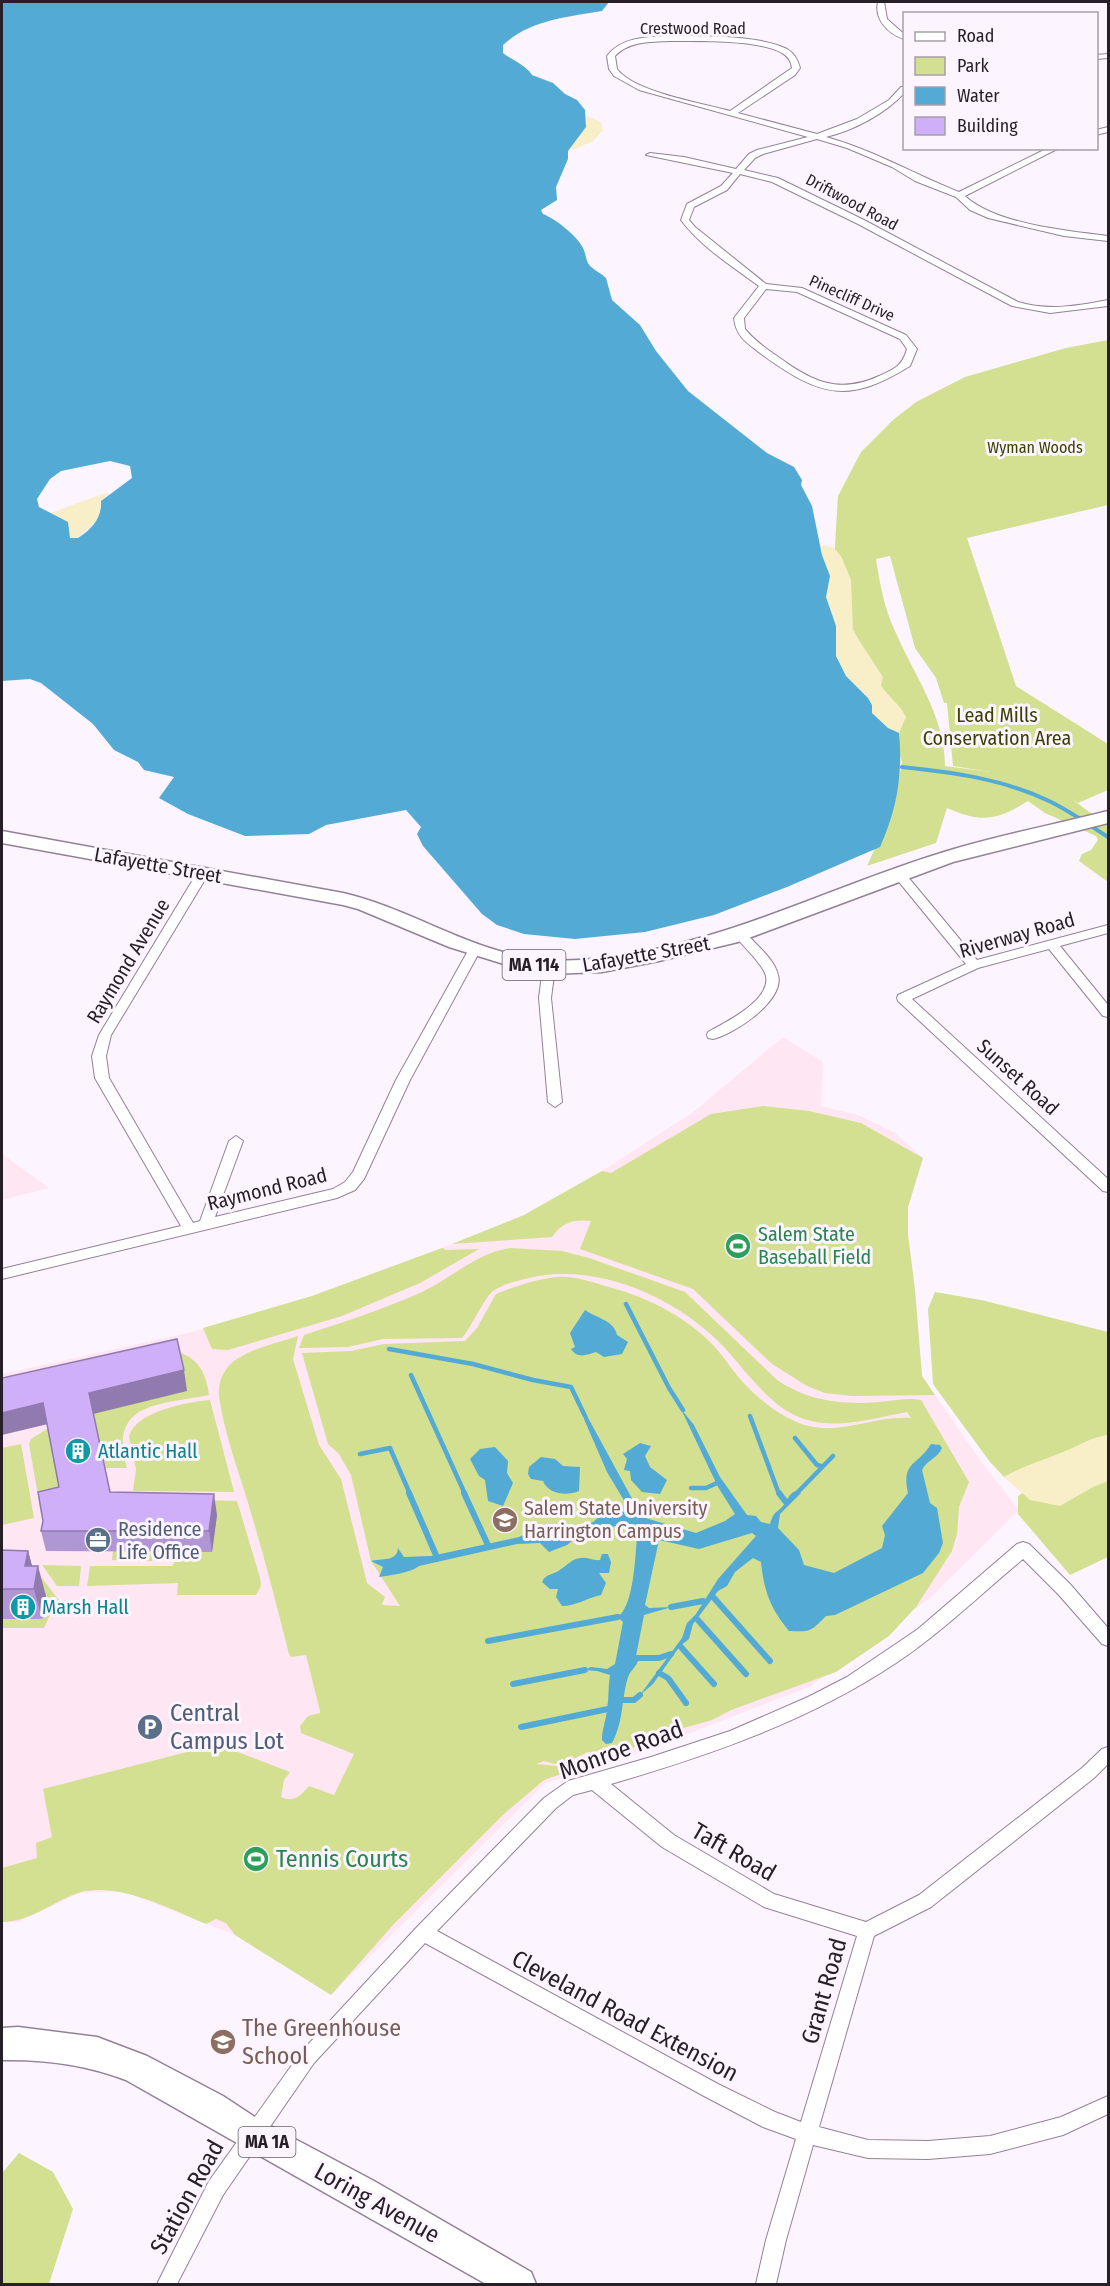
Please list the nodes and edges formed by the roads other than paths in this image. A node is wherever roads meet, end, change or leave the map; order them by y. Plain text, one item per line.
1 (881, 2) edge
2 (903, 36) edge
3 (903, 90) edge
4 (732, 113) junction
5 (818, 137) junction
6 (1051, 150) edge
7 (650, 155) dead end
8 (739, 171) junction
9 (958, 195) junction
10 (1108, 239) edge
11 (765, 285) junction
12 (1108, 303) edge
13 (1107, 817) edge
14 (2, 837) edge
15 (203, 873) junction
16 (899, 874) junction
17 (1108, 928) edge
18 (740, 934) junction
19 (1052, 944) junction
20 (475, 949) junction
21 (974, 965) junction
22 (549, 967) junction
23 (904, 998) joint
24 (1108, 1013) edge
25 (713, 1035) dead end
26 (555, 1102) dead end
27 (236, 1141) dead end
28 (1108, 1187) edge
29 (206, 1224) junction
30 (189, 1228) junction
31 (2, 1274) edge
32 (1108, 1639) edge
33 (1108, 1754) edge
34 (595, 1782) junction
35 (867, 1930) junction
36 (423, 1933) junction
37 (2, 2044) edge
38 (1108, 2105) edge
39 (252, 2134) junction
40 (807, 2134) junction
41 (167, 2284) edge
42 (519, 2284) edge
43 (766, 2284) edge

1 - 2 street
3 - 5 street, Pinecliff Drive
4 - 4 street, Crestwood Road
4 - 5 street, Crestwood Road
5 - 8 street, Pinecliff Drive
5 - 9 street, Crestwood Road
6 - 9 street
7 - 8 street, Driftwood Road
8 - 11 street, Pinecliff Drive
8 - 12 street, Driftwood Road
9 - 10 street, Crestwood Road
11 - 11 street, Pinecliff Drive
13 - 16 main road, Lafayette Street / MA 114
14 - 15 main road, Lafayette Street / MA 114
15 - 20 main road, Lafayette Street / MA 114
15 - 30 street, Raymond Avenue
16 - 18 main road, Lafayette Street / MA 114
16 - 21 street
17 - 19 street, Riverway Road
18 - 22 main road, Lafayette Street / MA 114
18 - 25 street
19 - 21 street, Riverway Road
19 - 24 street
20 - 22 main road, Lafayette Street / MA 114
20 - 29 street, Raymond Road
21 - 23 street, Riverway Road
22 - 26 street
23 - 28 street, Sunset Road
27 - 29 street
29 - 30 street, Raymond Road
30 - 31 street, Raymond Road
32 - 34 street, Monroe Road
33 - 35 street, Grant Road
34 - 35 street, Taft Road
34 - 36 street, Monroe Road
35 - 40 street, Grant Road
36 - 39 street, Monroe Road
36 - 40 street, Cleveland Road Extension
37 - 39 highway, Loring Avenue / MA 1A
38 - 40 street, Cleveland Road Extension
39 - 41 street, Station Road
39 - 42 highway, Loring Avenue / MA 1A
40 - 43 street, Grant Road

